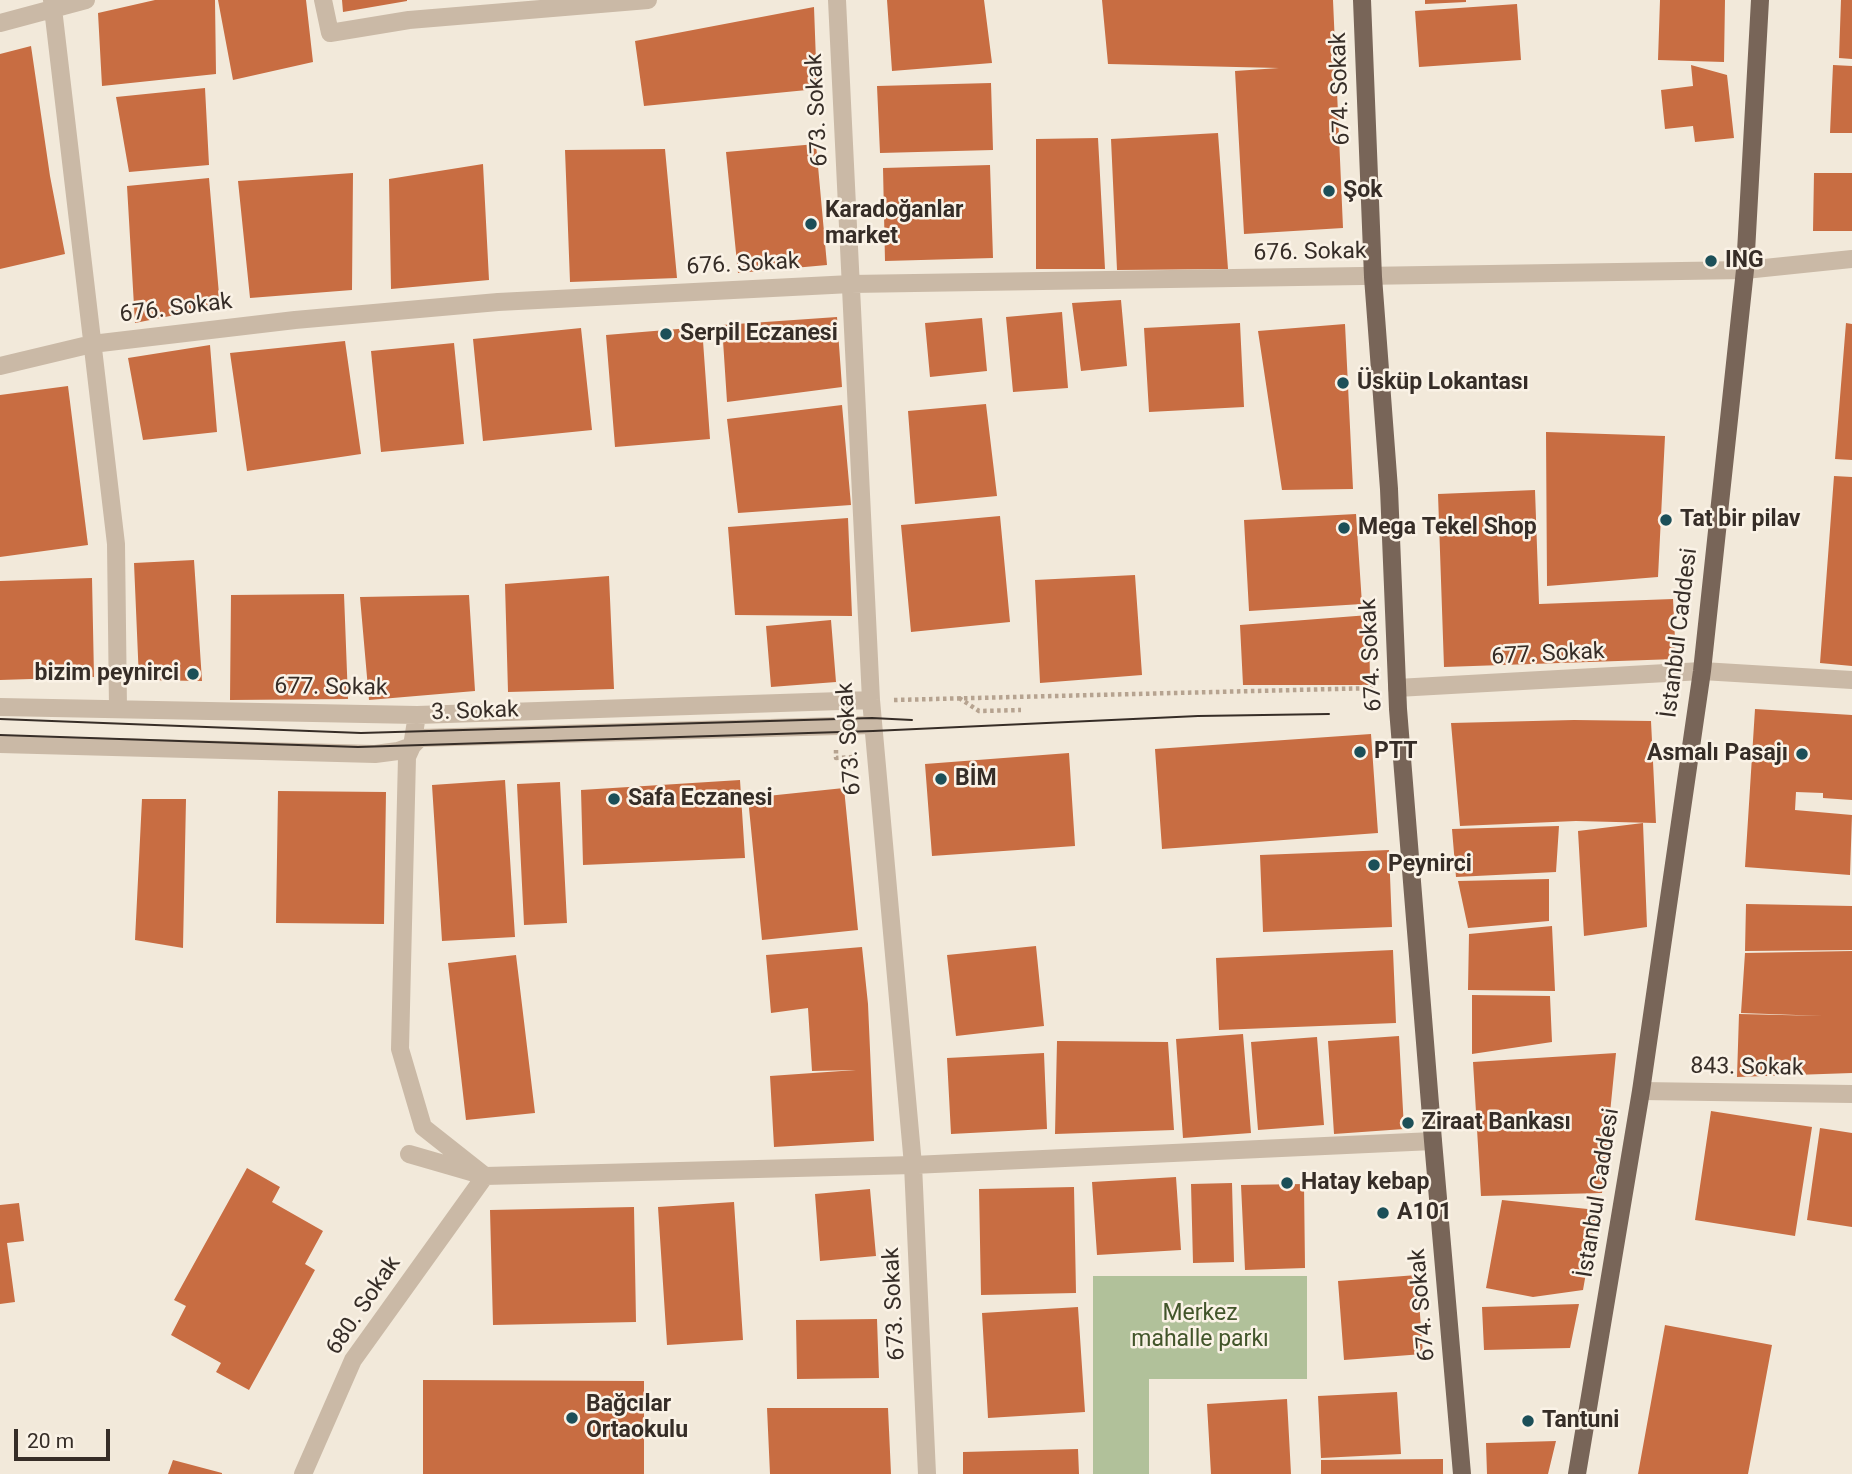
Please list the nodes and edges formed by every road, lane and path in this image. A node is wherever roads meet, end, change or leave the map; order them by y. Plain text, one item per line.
1 (86, 0) edge
2 (323, 0) edge
3 (648, 0) edge
4 (837, 0) edge
5 (1362, 0) edge
6 (1760, 0) edge
7 (53, 4) edge
8 (0, 23) edge
9 (1852, 259) edge
10 (1745, 270) junction
11 (1373, 276) junction
12 (850, 284) junction
13 (92, 344) junction
14 (0, 366) edge
15 (1702, 670) junction
16 (1852, 680) edge
17 (1397, 688) junction
18 (959, 698) junction
19 (871, 700) junction
20 (0, 707) edge
21 (118, 708) junction
22 (1021, 709) dead end
23 (416, 715) junction
24 (873, 725) junction
25 (0, 744) edge
26 (412, 746) junction
27 (1641, 1091) junction
28 (1852, 1094) edge
29 (1433, 1141) junction
30 (409, 1154) dead end
31 (913, 1165) junction
32 (485, 1176) junction
33 (303, 1474) edge
34 (928, 1474) edge
35 (1462, 1474) edge
36 (1577, 1474) edge

1 - 7 street
2 - 3 street
4 - 12 street, 673. Sokak
5 - 11 main road, 674. Sokak
6 - 10 main road, İstanbul Caddesi
7 - 8 street
7 - 13 street
9 - 10 street, 676. Sokak
10 - 11 street, 676. Sokak
10 - 15 main road, İstanbul Caddesi
11 - 12 street, 676. Sokak
11 - 17 main road, 674. Sokak
12 - 13 street, 676. Sokak
12 - 19 street, 673. Sokak
13 - 14 street, 676. Sokak
13 - 21 street
15 - 16 street, 677. Sokak
15 - 17 street, 677. Sokak
15 - 27 main road, İstanbul Caddesi
17 - 18 path
17 - 29 main road, 674. Sokak
18 - 19 path
18 - 22 path
19 - 23 street, 677. Sokak
19 - 24 street, 673. Sokak
20 - 21 street, 677. Sokak
21 - 23 street, 677. Sokak
23 - 26 street
24 - 26 street, 3. Sokak
24 - 31 street, 673. Sokak
25 - 26 street, 3. Sokak
26 - 32 street
27 - 28 street, 843. Sokak
27 - 36 main road, İstanbul Caddesi
29 - 31 street
29 - 35 main road, 674. Sokak
30 - 32 street
31 - 32 street
31 - 34 street, 673. Sokak
32 - 33 street, 680. Sokak

